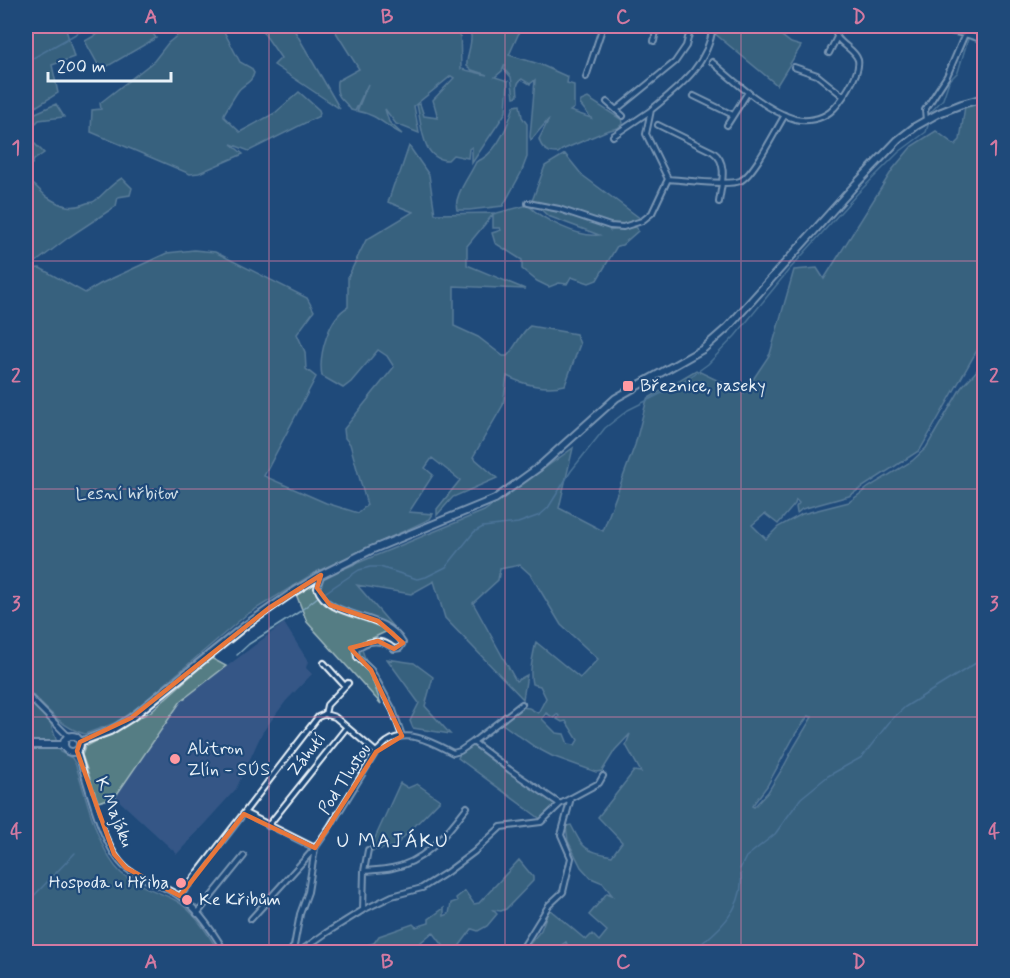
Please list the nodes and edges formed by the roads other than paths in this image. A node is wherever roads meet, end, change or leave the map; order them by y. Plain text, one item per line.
1 (180, 26) edge
2 (603, 26) edge
3 (657, 26) edge
4 (691, 26) edge
5 (713, 26) edge
6 (834, 26) edge
7 (926, 26) edge
8 (175, 30) dead end
9 (965, 34) junction
10 (837, 37) junction
11 (984, 40) edge
12 (654, 41) dead end
13 (829, 53) dead end
14 (712, 62) dead end
15 (794, 67) dead end
16 (586, 77) dead end
17 (748, 92) junction
18 (694, 96) dead end
19 (843, 96) junction
20 (984, 98) edge
21 (606, 102) dead end
22 (616, 110) junction
23 (651, 110) junction
24 (785, 115) junction
25 (623, 116) dead end
26 (733, 116) junction
27 (926, 120) junction
28 (658, 125) dead end
29 (728, 125) dead end
30 (613, 136) dead end
31 (668, 179) junction
32 (721, 182) junction
33 (719, 202) dead end
34 (528, 203) dead end
35 (321, 575) junction
36 (324, 663) dead end
37 (26, 694) edge
38 (522, 704) dead end
39 (326, 714) junction
40 (346, 728) junction
41 (68, 736) junction
42 (402, 736) junction
43 (80, 742) junction
44 (473, 742) junction
45 (26, 745) edge
46 (63, 745) junction
47 (76, 751) junction
48 (376, 752) junction
49 (603, 776) dead end
50 (571, 798) junction
51 (560, 804) junction
52 (467, 807) dead end
53 (245, 813) junction
54 (268, 826) junction
55 (315, 848) junction
56 (368, 850) dead end
57 (244, 856) dead end
58 (364, 871) junction
59 (180, 896) junction
60 (363, 910) junction
61 (197, 914) junction
62 (251, 919) dead end
63 (225, 952) edge
64 (290, 952) edge
65 (299, 952) edge
66 (520, 952) edge

1 - 8 street
2 - 16 street
3 - 12 street
4 - 22 street
5 - 23 street
6 - 10 street
7 - 9 street
9 - 11 street
9 - 27 street
10 - 13 street
10 - 19 street
14 - 17 street
15 - 19 street
17 - 24 street
17 - 26 street
18 - 26 street
19 - 24 street
20 - 27 main road
21 - 22 street
22 - 25 street
23 - 30 street
23 - 31 street
24 - 32 street
26 - 29 street
27 - 35 main road
28 - 32 street
31 - 32 street
31 - 34 street
32 - 33 street
35 - 42 street
35 - 43 main road
36 - 39 street
37 - 41 street
38 - 44 street
39 - 40 street
39 - 53 street
40 - 48 street
40 - 54 street, Záhutí
41 - 43 main road
41 - 46 main road
42 - 44 street
42 - 48 street, Pod Tlustou
43 - 47 main road
44 - 51 street
45 - 46 main road
46 - 47 main road
47 - 59 street, K Majáku
48 - 55 street, Pod Tlustou
49 - 50 street
50 - 51 street
50 - 66 street
51 - 60 street
52 - 58 street
53 - 54 street
53 - 59 street
54 - 55 street
55 - 62 street
55 - 64 street, Pod Tlustou
56 - 58 street
57 - 61 street
58 - 60 street
59 - 61 street, K Majáku
60 - 65 street
61 - 63 street, K Majáku

